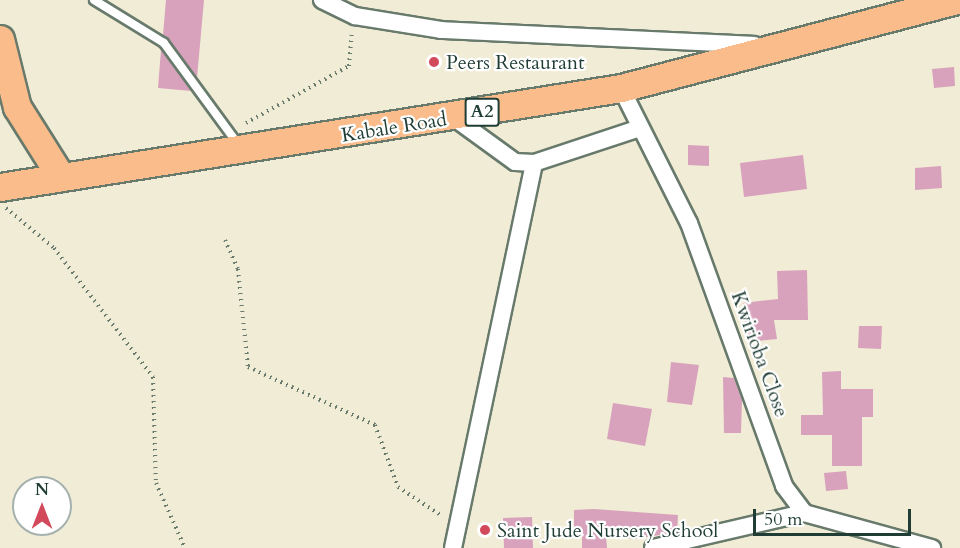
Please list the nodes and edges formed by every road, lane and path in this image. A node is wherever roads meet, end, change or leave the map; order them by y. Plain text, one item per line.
1 (94, 0) edge
2 (322, 0) edge
3 (957, 0) edge
4 (882, 11) edge
5 (353, 23) dead end
6 (0, 39) edge
7 (794, 46) junction
8 (621, 88) junction
9 (453, 117) junction
10 (640, 128) junction
11 (237, 143) junction
12 (534, 163) junction
13 (61, 177) junction
14 (1, 192) edge
15 (225, 240) dead end
16 (804, 513) junction
17 (458, 526) junction
18 (185, 548) edge
19 (453, 548) edge
20 (653, 548) edge
21 (932, 548) edge

1 - 11 lane
2 - 7 street
3 - 4 main road, Kabale Road / A2
4 - 7 main road, Kabale Road / A2
5 - 11 path
6 - 13 main road
7 - 8 main road, Kabale Road / A2
8 - 9 main road, Kabale Road / A2
8 - 10 street, Kwirioba Close
9 - 11 main road, Kabale Road / A2
9 - 12 street
10 - 12 street
10 - 16 street, Kwirioba Close
11 - 13 main road, Kabale Road / A2
12 - 17 street
13 - 14 main road, Kabale Road / A2
14 - 18 path
15 - 17 path
16 - 20 street
16 - 21 street
17 - 19 street

